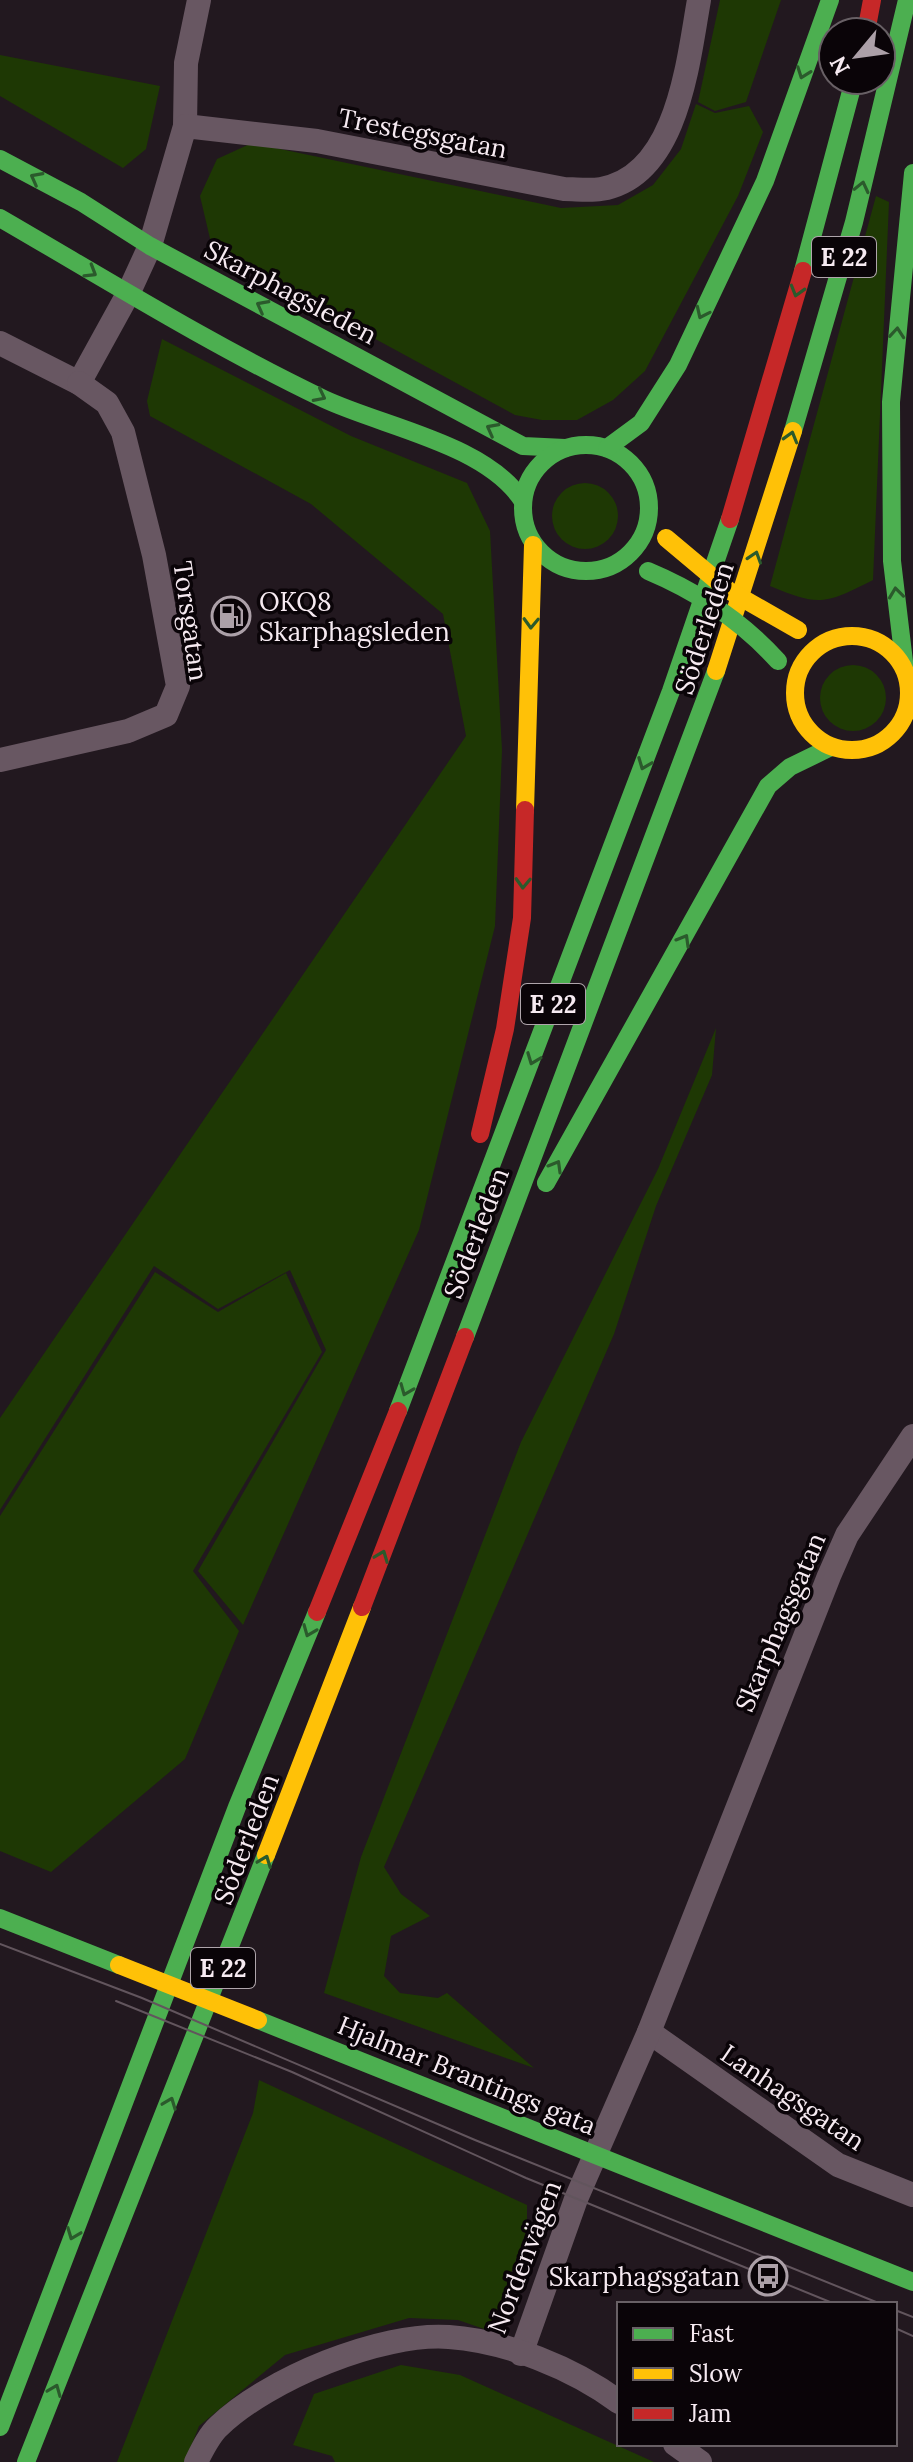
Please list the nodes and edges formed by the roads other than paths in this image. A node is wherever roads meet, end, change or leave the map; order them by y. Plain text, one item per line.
1 (199, 0) edge
2 (699, 0) edge
3 (830, 0) edge
4 (907, 0) edge
5 (850, 96) edge
6 (185, 126) junction
7 (0, 159) edge
8 (913, 173) edge
9 (0, 218) edge
10 (150, 246) junction
11 (128, 294) junction
12 (0, 343) edge
13 (79, 383) junction
14 (565, 448) junction
15 (607, 448) junction
16 (522, 500) junction
17 (648, 502) junction
18 (533, 545) junction
19 (607, 568) junction
20 (832, 639) junction
21 (905, 670) junction
22 (794, 697) junction
23 (911, 701) edge
24 (879, 744) junction
25 (831, 747) junction
26 (909, 751) dead end
27 (0, 760) edge
28 (476, 1307) junction
29 (436, 1318) junction
30 (913, 1436) edge
31 (0, 1918) edge
32 (649, 2032) junction
33 (595, 2154) junction
34 (913, 2195) edge
35 (913, 2282) edge
36 (521, 2354) junction
37 (617, 2401) edge
38 (0, 2427) edge
39 (678, 2446) edge
40 (26, 2462) edge
41 (196, 2462) edge
42 (700, 2462) edge

1 - 6 street
2 - 6 street, Trestegsgatan
3 -> 15 main road
28 -> 4 main road, Söderleden / E 22
5 -> 29 main road, Söderleden / E 22
6 - 10 street
10 -> 7 main road, Skarphagsleden
21 -> 8 main road
9 -> 11 main road
10 - 11 street
14 -> 10 main road, Skarphagsleden
11 - 13 street
11 -> 16 main road
12 - 13 street, Torsgatan
13 - 27 street, Torsgatan
14 - 15 main road
14 - 16 main road
15 - 17 main road
16 - 18 main road
17 - 19 main road
17 - 20 main road, bridge
18 - 19 main road
18 -> 29 main road
19 - 22 main road, bridge
20 - 21 main road
20 - 22 main road
21 - 23 main road
22 - 25 main road
23 - 24 main road
24 - 25 main road
24 - 26 main road
28 -> 25 main road
40 -> 28 main road, Söderleden / E 22
29 -> 38 main road, Söderleden / E 22
30 - 32 street, Skarphagsgatan
31 - 33 main road, Hjalmar Brantings gata, bridge
32 - 33 street, Skarphagsgatan
32 - 34 street, Lanhagsgatan
33 - 35 main road, Hjalmar Brantings gata
33 - 36 street, Nordenvägen
36 - 37 street
36 - 41 street, Nordenvägen
39 - 42 street

